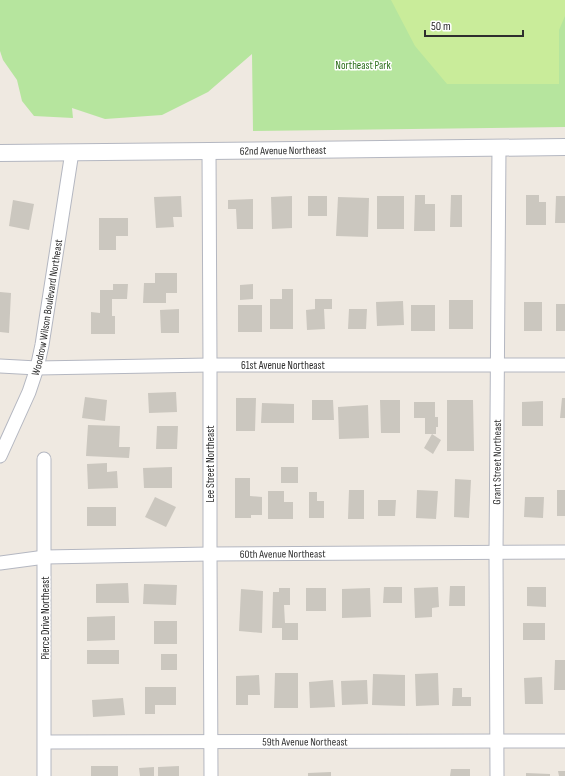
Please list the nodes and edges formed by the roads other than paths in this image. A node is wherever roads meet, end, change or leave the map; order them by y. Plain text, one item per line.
1 (565, 146) edge
2 (499, 147) junction
3 (208, 151) junction
4 (72, 152) junction
5 (0, 153) edge
6 (210, 365) junction
7 (497, 365) junction
8 (565, 365) edge
9 (0, 366) edge
10 (37, 368) junction
11 (0, 456) edge
12 (44, 459) dead end
13 (565, 552) edge
14 (496, 553) junction
15 (210, 554) junction
16 (45, 557) junction
17 (0, 562) edge
18 (565, 740) edge
19 (211, 741) junction
20 (497, 741) junction
21 (45, 742) junction
22 (44, 776) edge
23 (211, 776) edge
24 (497, 776) edge

1 - 2 street, 62nd Avenue Northeast
2 - 3 street, 62nd Avenue Northeast
2 - 7 street, Grant Street Northeast
3 - 4 street, 62nd Avenue Northeast
3 - 6 street, Lee Street Northeast
4 - 5 street, 62nd Avenue Northeast
4 - 10 street, Woodrow Wilson Boulevard Northeast
6 - 7 street, 61st Avenue Northeast
6 - 10 street, 61st Avenue Northeast
6 - 15 street, Lee Street Northeast
7 - 8 street, 61st Avenue Northeast
7 - 14 street, Grant Street Northeast
9 - 10 street, 61st Avenue Northeast
10 - 11 street, Woodrow Wilson Boulevard Northeast
12 - 16 street, Pierce Drive Northeast
13 - 14 street, 60th Avenue Northeast
14 - 15 street, 60th Avenue Northeast
14 - 20 street, Grant Street Northeast
15 - 16 street, 60th Avenue Northeast
15 - 19 street, Lee Street Northeast
16 - 17 street, 60th Avenue Northeast
16 - 21 street, Pierce Drive Northeast
18 - 20 street, 59th Avenue Northeast
19 - 20 street, 59th Avenue Northeast
19 - 21 street, 59th Avenue Northeast
19 - 23 street, Lee Street Northeast
20 - 24 street, Grant Street Northeast
21 - 22 street, Pierce Drive Northeast

